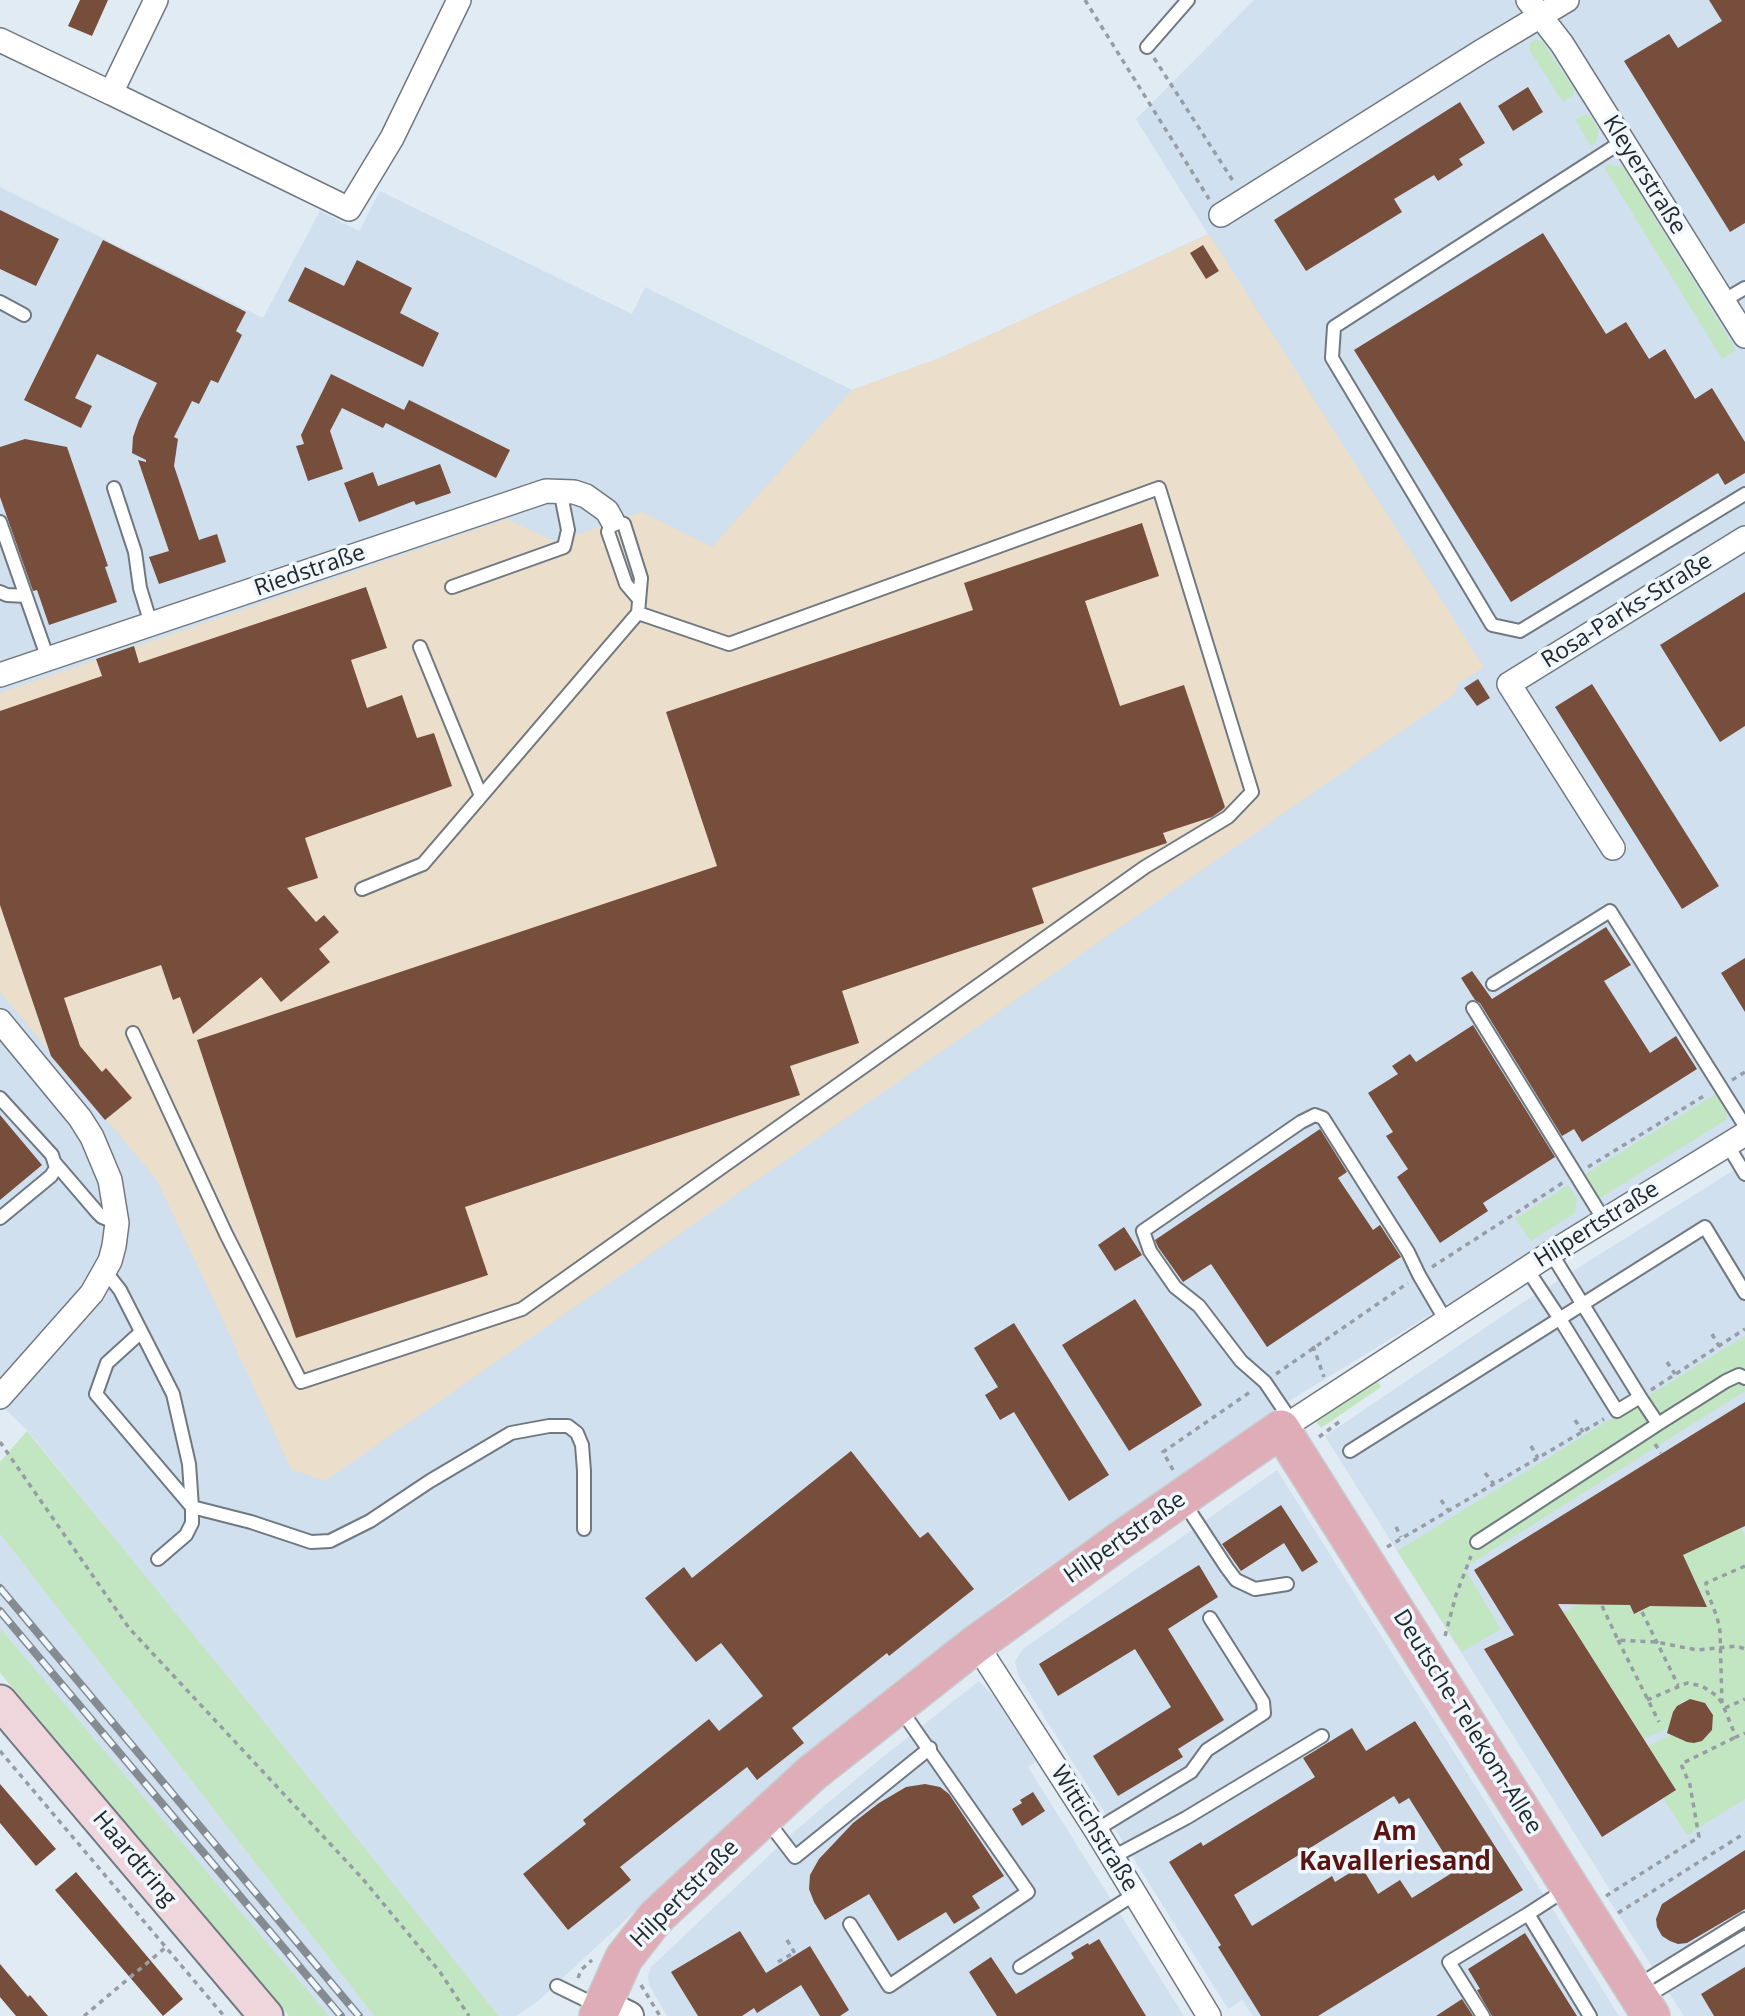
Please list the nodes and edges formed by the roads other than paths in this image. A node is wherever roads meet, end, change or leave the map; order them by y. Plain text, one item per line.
1 (156, 0) edge
2 (460, 0) edge
3 (1188, 0) edge
4 (1567, 0) edge
5 (1534, 8) edge
6 (0, 40) edge
7 (1147, 47) road end
8 (111, 93) junction
9 (1623, 141) junction
10 (1221, 215) road end
11 (1745, 288) edge
12 (1723, 301) junction
13 (0, 302) edge
14 (24, 315) dead end
15 (1745, 336) edge
16 (114, 488) dead end
17 (560, 490) junction
18 (1745, 494) edge
19 (612, 520) joint
20 (1, 529) edge
21 (1745, 538) edge
22 (452, 587) dead end
23 (0, 592) edge
24 (26, 596) junction
25 (638, 613) junction
26 (151, 624) junction
27 (420, 647) dead end
28 (48, 659) junction
29 (0, 674) edge
30 (481, 796) junction
31 (1613, 848) dead end
32 (362, 889) dead end
33 (1493, 984) dead end
34 (1473, 1008) dead end
35 (0, 1021) edge
36 (133, 1033) dead end
37 (0, 1098) edge
38 (1745, 1126) edge
39 (1736, 1139) edge
40 (55, 1163) junction
41 (1745, 1174) edge
42 (0, 1218) edge
43 (1604, 1220) junction
44 (115, 1234) junction
45 (1551, 1253) junction
46 (1527, 1269) junction
47 (105, 1271) junction
48 (1745, 1293) edge
49 (1583, 1304) junction
50 (1560, 1319) junction
51 (1446, 1321) junction
52 (140, 1333) junction
53 (1745, 1378) edge
54 (1640, 1396) junction
55 (0, 1397) edge
56 (1658, 1424) junction
57 (1296, 1431) junction
58 (1350, 1451) dead end
59 (1179, 1487) junction
60 (192, 1507) junction
61 (584, 1529) dead end
62 (1477, 1542) road end
63 (158, 1559) dead end
64 (1287, 1584) dead end
65 (1210, 1618) dead end
66 (976, 1644) junction
67 (0, 1702) edge
68 (897, 1704) junction
69 (0, 1731) edge
70 (1322, 1736) dead end
71 (930, 1748) junction
72 (763, 1816) junction
73 (1097, 1829) junction
74 (1114, 1857) junction
75 (1135, 1894) junction
76 (1589, 1904) junction
77 (1528, 1914) junction
78 (1745, 1919) edge
79 (850, 1924) dead end
80 (1745, 1937) edge
81 (1020, 1967) dead end
82 (557, 1986) dead end
83 (1642, 2001) edge
84 (614, 2008) edge
85 (242, 2016) edge
86 (266, 2016) edge
87 (1209, 2016) edge
88 (1483, 2016) edge
89 (1590, 2016) edge

1 - 8 street
2 - 8 street
3 - 7 lane
4 - 5 street
5 - 9 street, Kleyerstraße
5 - 10 street
6 - 8 street
9 - 12 street, Kleyerstraße
9 - 18 lane
11 - 12 lane
12 - 15 street, Kleyerstraße
13 - 14 lane
16 - 26 lane
17 - 19 street, Riedstraße
17 - 22 lane
17 - 26 street, Riedstraße
19 - 25 lane
20 - 24 lane
21 - 31 street, Rosa-Parks-Straße
23 - 24 lane
24 - 28 lane
25 - 30 lane
25 - 36 lane
26 - 28 street, Riedstraße
27 - 30 lane
28 - 29 street, Riedstraße
30 - 32 lane
33 - 38 lane
34 - 43 lane
35 - 44 street
37 - 40 lane
39 - 41 lane, Hilpertstraße
39 - 43 street, Hilpertstraße
40 - 42 lane
40 - 44 lane
43 - 45 street, Hilpertstraße
44 - 47 street
45 - 46 street, Hilpertstraße
45 - 49 lane
46 - 50 lane
46 - 51 street, Hilpertstraße
47 - 52 lane
47 - 55 street
48 - 49 lane
49 - 50 lane
49 - 54 lane
50 - 54 lane
50 - 58 lane
51 - 57 street, Hilpertstraße
51 - 57 lane
52 - 60 lane
52 - 60 lane
53 - 56 lane
54 - 56 lane
56 - 62 lane
57 - 59 main road, Hilpertstraße
57 - 76 main road, Deutsche-Telekom-Allee
59 - 64 lane
59 - 66 main road, Hilpertstraße
60 - 61 lane
60 - 63 lane
65 - 73 lane
66 - 68 main road, Hilpertstraße
66 - 73 street, Wittichstraße
67 - 86 main road, Haardtring
68 - 71 lane
68 - 72 main road, Hilpertstraße
69 - 85 main road, Haardtring
70 - 74 lane
71 - 72 lane
71 - 79 lane
72 - 84 main road, Hilpertstraße
73 - 74 street, Wittichstraße
74 - 75 street, Wittichstraße
75 - 81 lane
75 - 87 street, Wittichstraße
76 - 77 lane
76 - 83 main road, Deutsche-Telekom-Allee
77 - 88 lane
77 - 89 lane
78 - 83 lane
80 - 83 lane
82 - 84 lane

